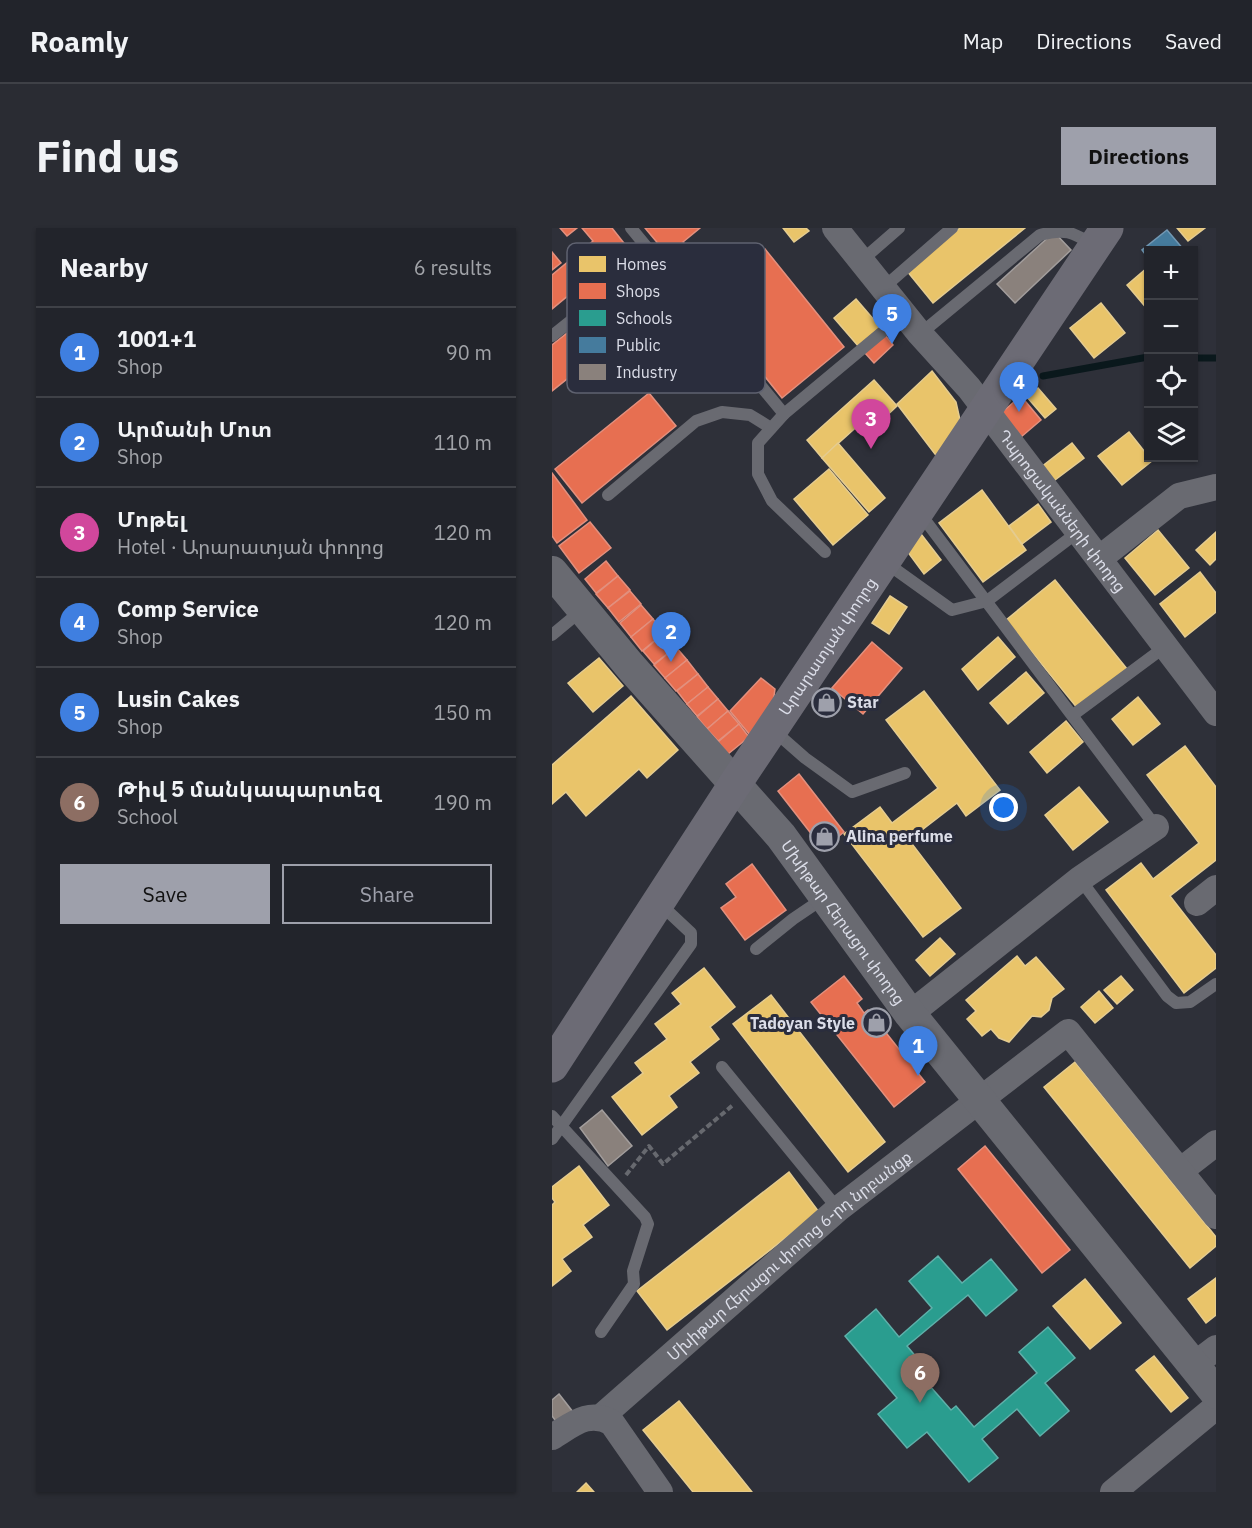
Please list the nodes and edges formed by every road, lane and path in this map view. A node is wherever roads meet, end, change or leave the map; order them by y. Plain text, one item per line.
1 (631, 228) edge
2 (835, 228) edge
3 (899, 228) edge
4 (952, 228) edge
5 (1101, 237) edge
6 (643, 243) edge
7 (861, 261) junction
8 (883, 288) junction
9 (567, 324) edge
10 (912, 324) junction
11 (552, 336) edge
12 (765, 391) edge
13 (986, 412) junction
14 (784, 414) junction
15 (771, 428) junction
16 (1216, 487) edge
17 (608, 495) dead end
18 (917, 509) junction
19 (1078, 532) junction
20 (825, 552) dead end
21 (1100, 558) junction
22 (883, 560) junction
23 (552, 572) edge
24 (987, 601) junction
25 (583, 609) junction
26 (552, 635) edge
27 (1166, 646) junction
28 (1216, 713) edge
29 (1073, 716) junction
30 (771, 729) junction
31 (905, 773) dead end
32 (735, 784) junction
33 (1156, 827) joint
34 (1080, 879) junction
35 (825, 898) junction
36 (658, 903) junction
37 (756, 949) dead end
38 (1216, 984) edge
39 (910, 1014) junction
40 (552, 1066) edge
41 (722, 1067) dead end
42 (745, 1095) junction
43 (979, 1098) junction
44 (552, 1116) edge
45 (560, 1126) junction
46 (552, 1139) edge
47 (1216, 1143) edge
48 (1180, 1172) junction
49 (616, 1186) junction
50 (838, 1209) junction
51 (1216, 1216) edge
52 (601, 1332) dead end
53 (1205, 1356) edge
54 (1216, 1393) edge
55 (1216, 1407) edge
56 (601, 1417) junction
57 (552, 1437) edge
58 (660, 1492) edge
59 (1113, 1492) edge

1 - 6 lane
2 - 7 street, Դպրոցականների փողոց
3 - 7 lane
4 - 8 lane
5 - 10 lane
5 - 13 main road, Արարատյան փողոց
7 - 8 street, Դպրոցականների փողոց
8 - 10 street, Դպրոցականների փողոց
9 - 11 lane
10 - 13 street, Դպրոցականների փողոց
10 - 14 lane
12 - 14 lane
13 - 18 main road, Արարատյան փողոց
13 - 19 street, Դպրոցականների փողոց
14 - 15 lane
15 - 17 lane
15 - 20 lane
16 - 21 street
18 - 22 main road, Արարատյան փողոց
18 - 24 lane
19 - 21 street, Դպրոցականների փողոց
19 - 24 lane
21 - 27 street, Դպրոցականների փողոց
22 - 24 lane
22 - 30 main road, Արարատյան փողոց
23 - 25 street, Մխիթար Հերացու փողոց
24 - 29 lane
25 - 26 lane
25 - 32 street, Մխիթար Հերացու փողոց
27 - 28 street, Դպրոցականների փողոց
27 - 29 lane
29 - 33 lane
30 - 31 lane
30 - 32 main road, Արարատյան փողոց
32 - 35 street, Մխիթար Հերացու փողոց
32 - 36 main road, Արարատյան փողոց
33 - 34 street
34 - 38 lane
34 - 39 street
35 - 37 lane
35 - 39 street, Մխիթար Հերացու փողոց
36 - 40 main road, Արարատյան փողոց
36 - 45 lane
39 - 43 street, Մխիթար Հերացու փողոց
41 - 42 lane
42 - 49 path
42 - 50 lane
43 - 48 street, Մխիթար Հերացու փողոց 6-րդ նրբանցք
43 - 50 street, Մխիթար Հերացու փողոց 6-րդ նրբանցք
43 - 53 street, Մխիթար Հերացու փողոց
44 - 45 lane
45 - 46 lane
45 - 49 lane
47 - 48 street
48 - 51 street
49 - 52 lane
50 - 56 street, Մխիթար Հերացու փողոց 6-րդ նրբանցք
53 - 54 street, Մխիթար Հերացու փողոց
55 - 59 street
56 - 57 street
56 - 58 street

